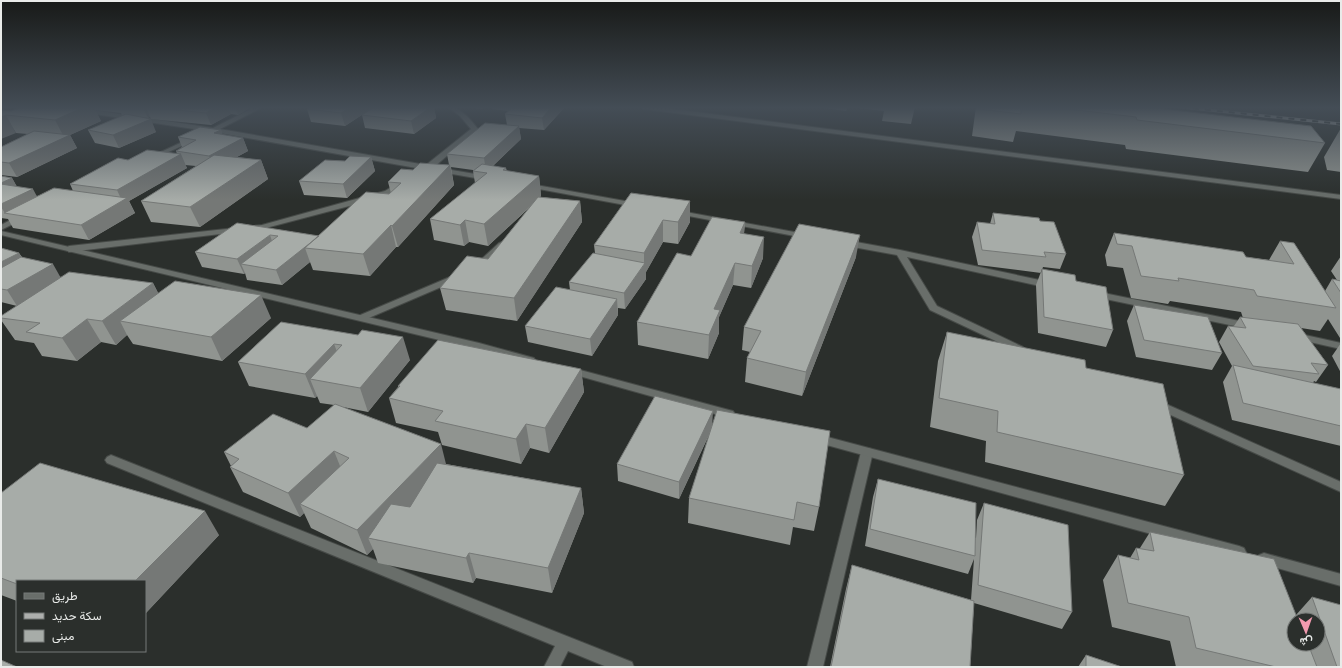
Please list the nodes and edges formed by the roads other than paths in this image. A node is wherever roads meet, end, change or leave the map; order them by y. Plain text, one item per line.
1 (194, 138) edge
2 (255, 138) edge
3 (464, 138) edge
4 (885, 138) edge
5 (140, 163) edge
6 (424, 170) junction
7 (408, 180) edge
8 (496, 180) edge
9 (519, 184) edge
10 (564, 192) junction
11 (1341, 197) edge
12 (553, 201) edge
13 (642, 206) edge
14 (673, 212) edge
15 (27, 215) edge
16 (1, 228) edge
17 (1, 232) edge
18 (814, 238) edge
19 (507, 241) edge
20 (837, 242) edge
21 (69, 249) junction
22 (900, 253) junction
23 (1062, 287) edge
24 (1085, 292) edge
25 (361, 318) junction
26 (1255, 328) edge
27 (1287, 334) edge
28 (1341, 346) edge
29 (1026, 352) edge
30 (540, 362) edge
31 (555, 366) edge
32 (1147, 400) edge
33 (738, 416) edge
34 (806, 435) edge
35 (867, 452) junction
36 (111, 460) dead end
37 (1341, 486) edge
38 (1341, 580) edge
39 (564, 643) junction
40 (552, 667) edge
41 (626, 667) edge
42 (815, 667) edge

1 - 5 street
2 - 6 street
3 - 6 street
4 - 11 street
6 - 8 street
7 - 21 street
9 - 10 street
10 - 12 street
10 - 13 street
14 - 18 street
15 - 16 street
17 - 21 street
19 - 25 street
20 - 22 street
21 - 25 street
22 - 23 street
22 - 29 street
24 - 26 street
25 - 30 street
27 - 28 street
31 - 33 street
32 - 37 street
34 - 35 street
35 - 38 street
35 - 42 street
36 - 39 street
39 - 40 street
39 - 41 street

